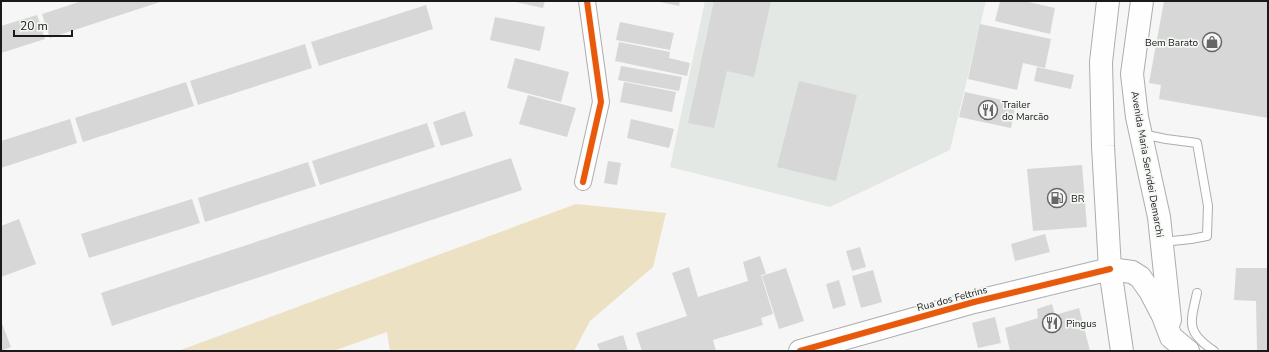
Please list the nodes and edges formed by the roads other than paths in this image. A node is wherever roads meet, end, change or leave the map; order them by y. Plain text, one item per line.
1 (587, 1) edge
2 (1108, 1) edge
3 (1142, 1) edge
4 (1140, 133) junction
5 (583, 182) dead end
6 (1162, 242) junction
7 (1110, 269) junction
8 (1197, 293) dead end
9 (1172, 344) edge
10 (800, 351) edge
11 (1122, 351) edge
12 (1188, 351) edge
13 (1214, 351) edge

1 - 5 street
2 - 7 main road
3 - 4 main road, Avenida Maria Servidei Demarchi
4 - 6 main road, Avenida Maria Servidei Demarchi
4 - 6 lane
6 - 9 main road, Avenida Maria Servidei Demarchi
7 - 9 main road
7 - 10 main road, Rua dos Feltrins
7 - 11 main road
8 - 13 lane
9 - 12 main road

